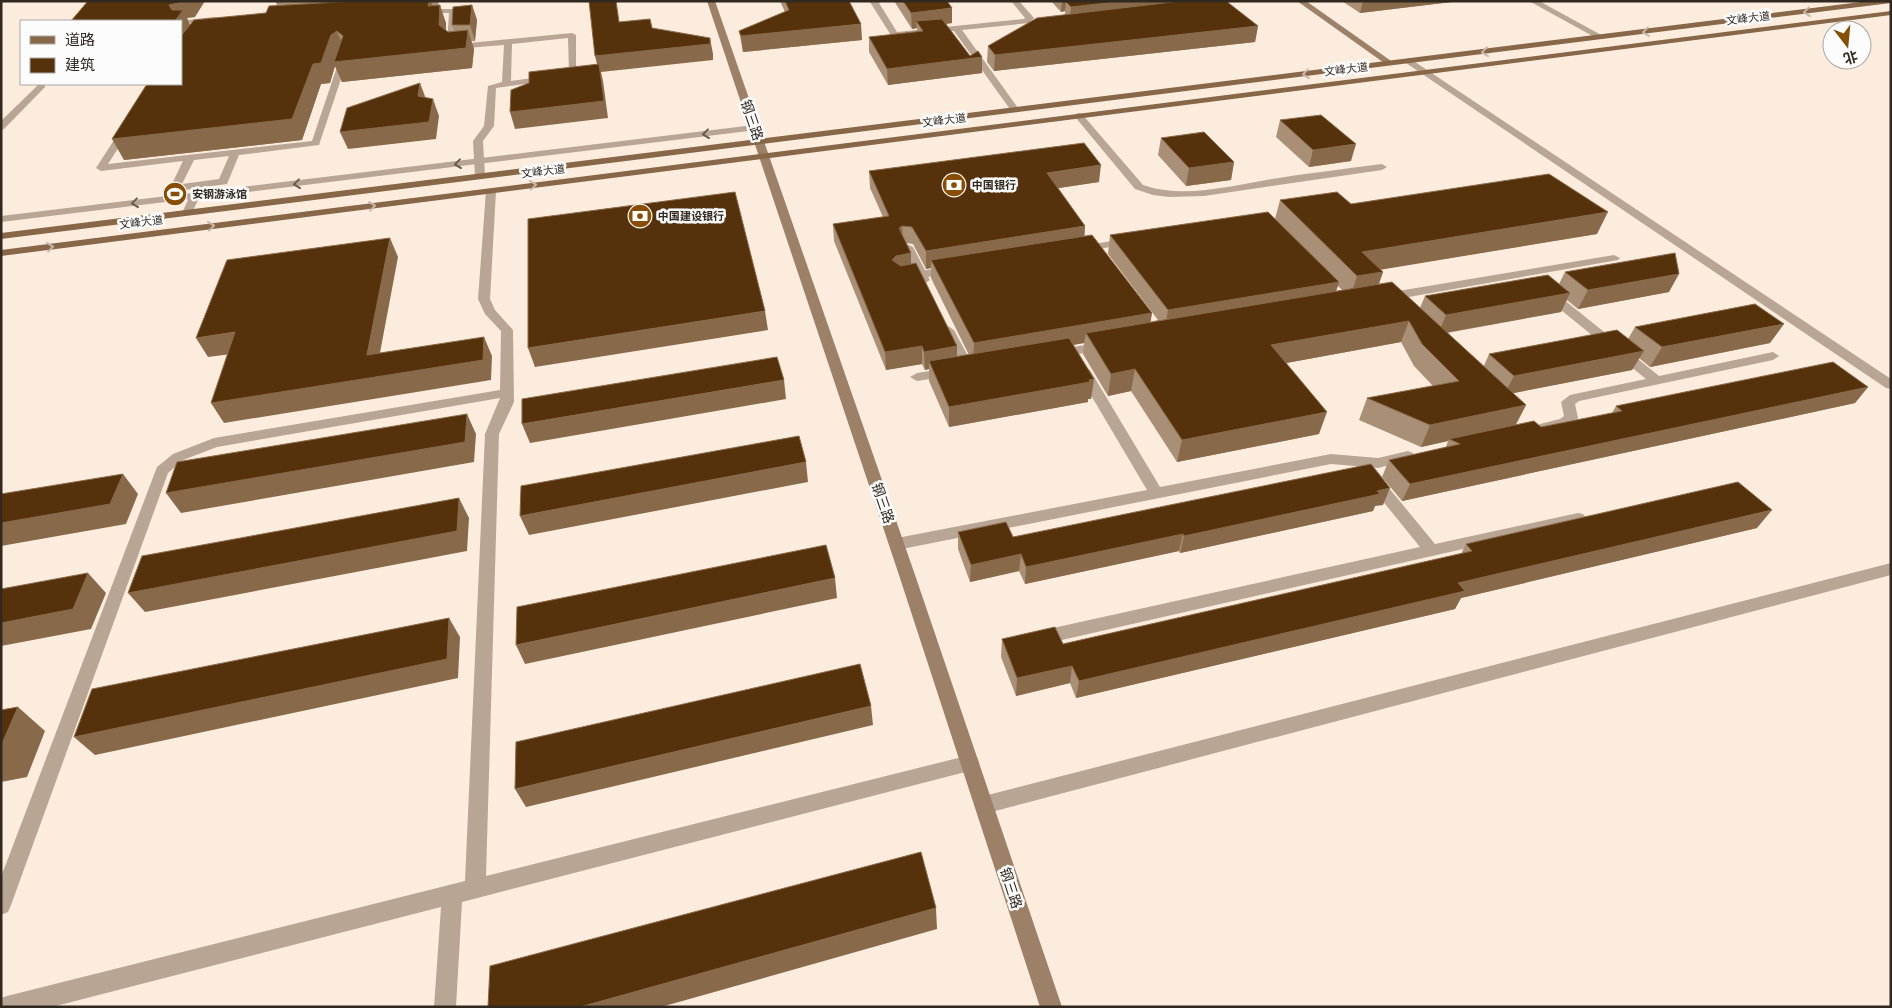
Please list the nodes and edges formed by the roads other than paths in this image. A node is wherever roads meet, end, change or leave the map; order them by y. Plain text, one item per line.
1 (711, 1) edge
2 (879, 1) edge
3 (1015, 1) edge
4 (1301, 1) edge
5 (1533, 1) edge
6 (1890, 1) edge
7 (413, 12) edge
8 (1891, 13) edge
9 (182, 22) edge
10 (956, 28) junction
11 (204, 32) edge
12 (1601, 37) junction
13 (508, 42) junction
14 (345, 55) edge
15 (1409, 61) junction
16 (1390, 63) junction
17 (1425, 72) junction
18 (506, 83) junction
19 (41, 85) edge
20 (1015, 110) junction
21 (1079, 116) junction
22 (133, 118) edge
23 (1, 127) edge
24 (759, 142) junction
25 (235, 153) junction
26 (190, 158) junction
27 (479, 162) junction
28 (1382, 167) dead end
29 (480, 176) junction
30 (200, 185) junction
31 (491, 191) junction
32 (194, 196) junction
33 (187, 213) junction
34 (1, 219) edge
35 (1, 236) edge
36 (1145, 239) edge
37 (907, 247) edge
38 (1095, 247) junction
39 (1066, 251) edge
40 (1, 253) edge
41 (1614, 258) dead end
42 (1106, 262) edge
43 (960, 268) edge
44 (921, 274) junction
45 (1523, 274) junction
46 (900, 278) edge
47 (929, 292) edge
48 (1388, 296) junction
49 (1371, 300) edge
50 (1402, 310) edge
51 (942, 317) edge
52 (1117, 343) edge
53 (1072, 351) junction
54 (1044, 356) edge
55 (1773, 356) dead end
56 (918, 378) dead end
57 (1657, 380) junction
58 (1891, 385) edge
59 (507, 393) junction
60 (1531, 430) edge
61 (1426, 452) edge
62 (1359, 461) junction
63 (1156, 493) junction
64 (1598, 514) edge
65 (897, 544) junction
66 (1432, 551) junction
67 (1891, 569) edge
68 (1053, 635) edge
69 (970, 763) junction
70 (984, 805) junction
71 (475, 888) junction
72 (452, 894) junction
73 (1, 905) edge
74 (7, 1007) edge
75 (445, 1007) edge
76 (1050, 1007) edge

1 - 24 street, 钢三路
2 - 10 street
3 - 10 street
4 - 16 street
5 - 12 street
6 -> 12 main road, 文峰大道
7 - 13 street
8 - 17 main road, 文峰大道
9 - 11 street
10 - 20 street
12 -> 15 main road, 文峰大道
13 - 18 street
13 - 18 street
14 - 25 street
15 - 16 main road, 文峰大道
15 - 17 street
16 -> 20 main road, 文峰大道
17 - 21 main road, 文峰大道
17 - 58 street
18 - 27 street
19 - 23 street
20 - 24 main road, 文峰大道
21 - 24 main road, 文峰大道
21 - 28 street
22 - 26 street
24 -> 27 street
24 - 29 main road, 文峰大道
31 -> 24 main road, 文峰大道
24 - 65 street, 钢三路
25 - 26 street
25 - 30 street
26 - 30 street
27 - 29 street
27 -> 32 street
29 - 33 main road, 文峰大道
30 - 32 street
40 -> 31 main road, 文峰大道
31 - 59 street
32 - 33 street
32 -> 34 street
33 - 35 main road, 文峰大道
36 - 38 street
37 - 44 street
38 - 39 street
38 - 42 street
41 - 45 street
43 - 44 street
44 - 46 street
44 - 47 street
45 - 48 street
45 - 57 street
48 - 49 street
48 - 50 street
51 - 56 street
52 - 53 street
53 - 54 street
53 - 63 street
55 - 57 street
57 - 60 street
59 - 71 street
59 - 73 street
61 - 62 street
62 - 63 street
62 - 66 street
63 - 65 street
64 - 66 street
65 - 69 street, 钢三路
66 - 68 street
67 - 70 street
69 - 70 street, 钢三路
69 - 71 street
70 - 76 street, 钢三路
71 - 72 street
72 - 74 street
72 - 75 street

